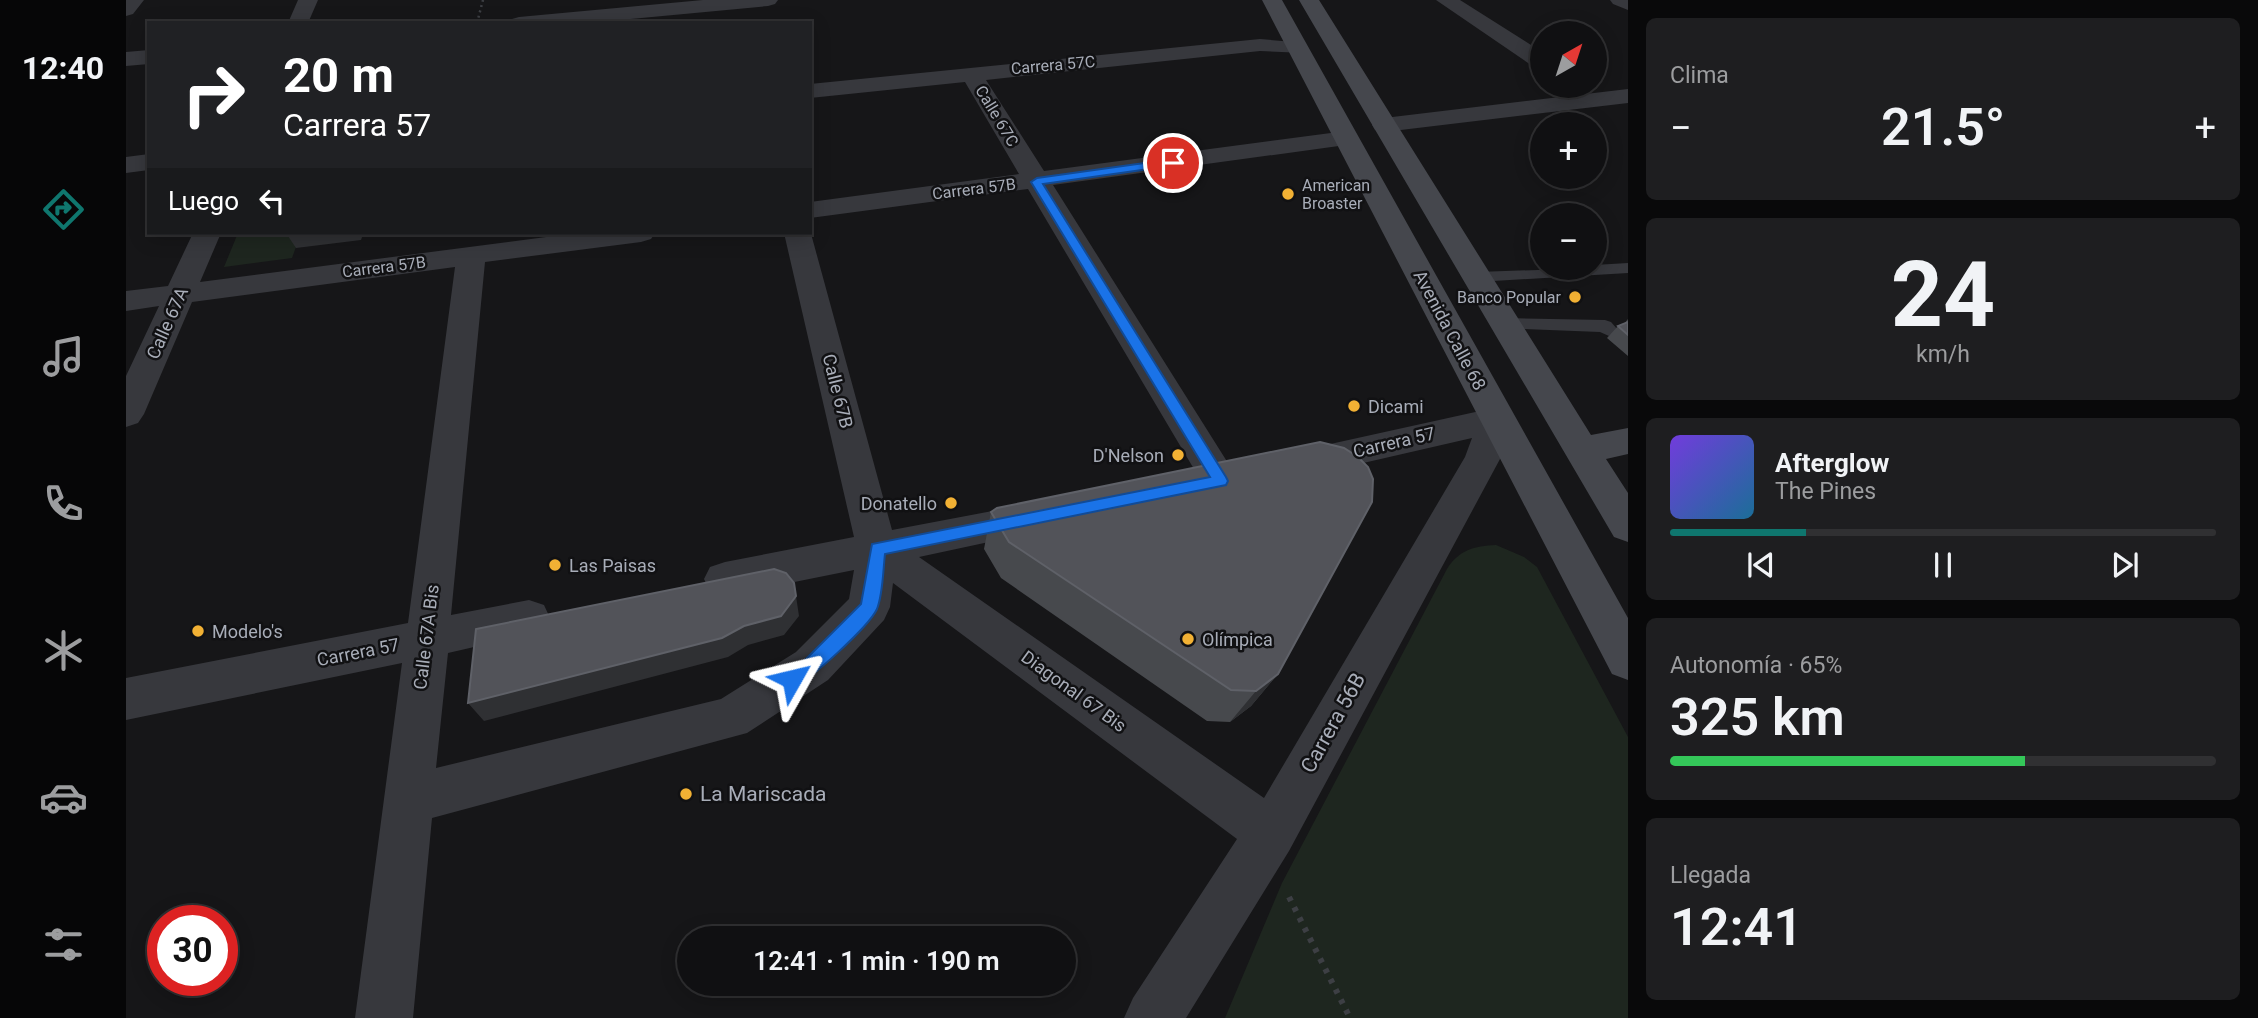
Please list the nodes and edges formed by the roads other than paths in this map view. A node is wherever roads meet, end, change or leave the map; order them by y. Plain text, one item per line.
1 (134, 0) edge
2 (308, 0) edge
3 (768, 0) edge
4 (1272, 0) edge
5 (1309, 0) edge
6 (1446, 0) edge
7 (1620, 0) edge
8 (1628, 4) edge
9 (126, 9) edge
10 (735, 9) edge
11 (299, 21) edge
12 (550, 21) edge
13 (1297, 48) junction
14 (1530, 53) edge
15 (147, 57) edge
16 (126, 59) edge
17 (971, 73) junction
18 (812, 91) edge
19 (1628, 96) edge
20 (1599, 98) edge
21 (1602, 100) junction
22 (1628, 116) edge
23 (1384, 125) junction
24 (1346, 138) junction
25 (147, 162) edge
26 (126, 165) edge
27 (1037, 182) junction
28 (812, 210) edge
29 (206, 235) edge
30 (626, 235) edge
31 (798, 235) edge
32 (471, 256) junction
33 (1628, 268) edge
34 (1477, 277) junction
35 (180, 294) junction
36 (126, 300) edge
37 (1505, 324) junction
38 (1628, 324) edge
39 (126, 414) edge
40 (1499, 419) junction
41 (1628, 441) edge
42 (1581, 450) junction
43 (1243, 476) junction
44 (1179, 489) edge
45 (1069, 511) edge
46 (1628, 526) edge
47 (877, 549) junction
48 (686, 587) edge
49 (563, 611) edge
50 (426, 639) junction
51 (1628, 660) edge
52 (126, 699) edge
53 (408, 800) junction
54 (1266, 842) junction
55 (384, 1018) edge
56 (1153, 1018) edge

1 - 9 street
2 - 11 street
3 - 10 street
4 - 13 main road, Avenida Calle 68
5 - 23 main road
6 - 14 street
7 - 8 street
10 - 12 street
13 - 17 street, Carrera 57C
13 - 24 main road, Avenida Calle 68
15 - 16 street
17 - 18 street, Carrera 57C
17 - 27 street, Calle 67C
19 - 21 street
20 - 21 street
21 - 22 street
21 - 23 street
23 - 34 main road
24 - 27 street, Carrera 57B
24 - 40 main road, Avenida Calle 68
25 - 26 street
27 - 28 street, Carrera 57B
27 - 43 street, Calle 67C
29 - 35 street, Calle 67A
30 - 32 street, Carrera 57B
31 - 47 street, Calle 67B
32 - 35 street, Carrera 57B
32 - 50 street, Calle 67A Bis
33 - 34 lane
34 - 37 main road
35 - 36 street, Carrera 57B
35 - 39 street, Calle 67A
37 - 38 lane
37 - 42 main road
40 - 43 street, Carrera 57
40 - 51 main road, Avenida Calle 68
40 - 54 street, Carrera 56B
41 - 42 main road
42 - 46 main road
43 - 44 street, Carrera 57
45 - 47 street
47 - 48 street
47 - 53 street
47 - 54 street, Diagonal 67 Bis
49 - 50 street, Carrera 57
50 - 52 street, Carrera 57
50 - 53 street, Calle 67A Bis
53 - 55 street, Calle 67A Bis
54 - 56 street, Carrera 56B

